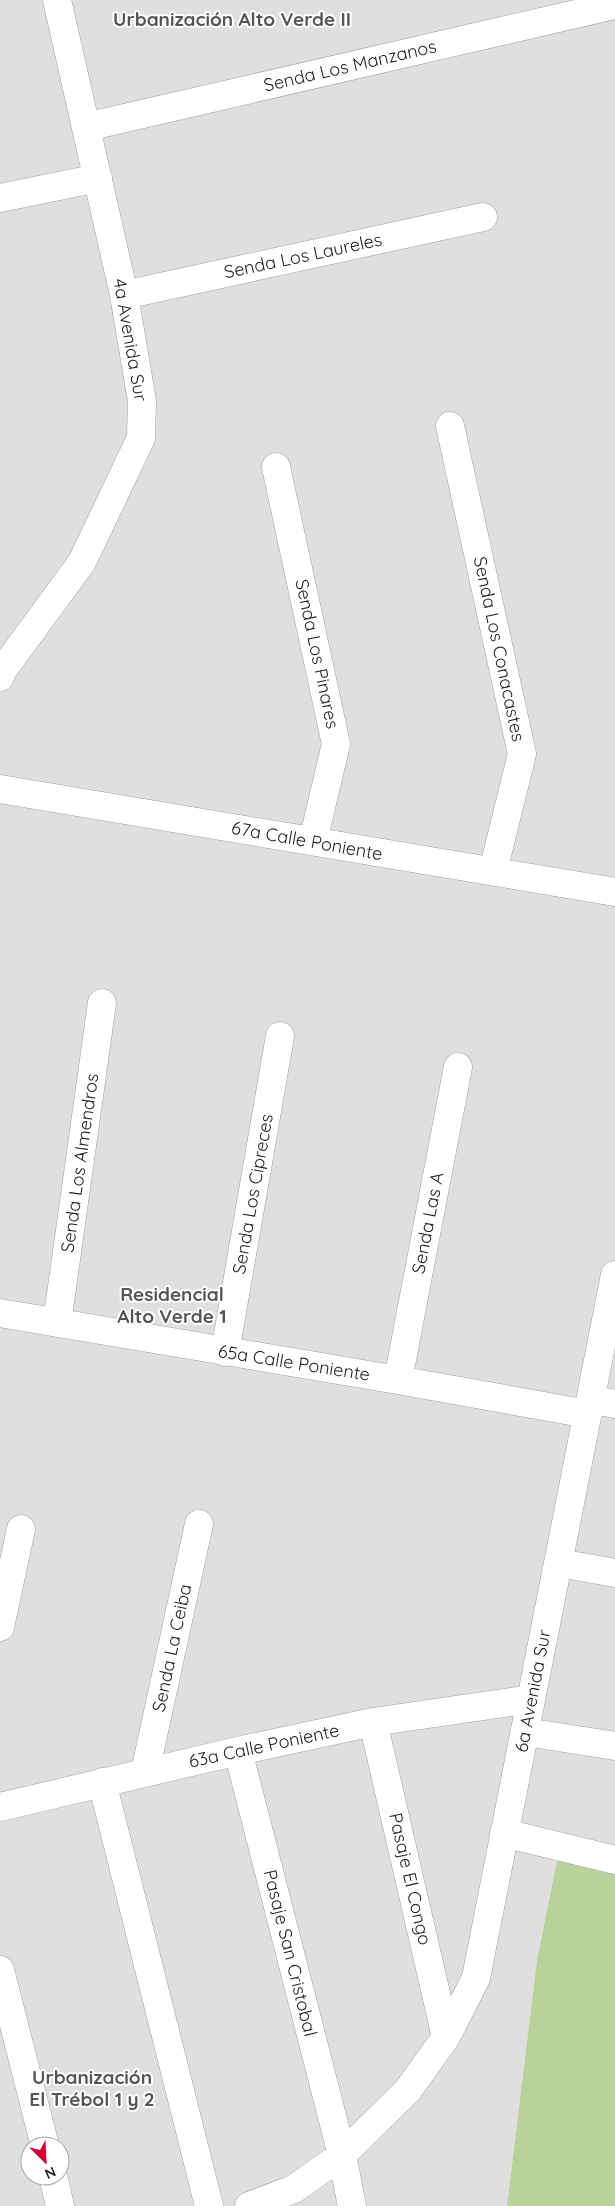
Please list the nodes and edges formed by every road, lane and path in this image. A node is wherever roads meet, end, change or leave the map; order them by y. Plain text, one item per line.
1 (57, 0) edge
2 (615, 5) edge
3 (86, 127) junction
4 (98, 178) junction
5 (0, 198) edge
6 (482, 217) dead end
7 (124, 295) junction
8 (450, 426) dead end
9 (276, 467) dead end
10 (0, 677) edge
11 (0, 789) edge
12 (313, 842) junction
13 (492, 872) junction
14 (615, 892) edge
15 (102, 1003) dead end
16 (280, 1036) dead end
17 (458, 1067) dead end
18 (614, 1284) edge
19 (0, 1313) edge
20 (57, 1323) junction
21 (225, 1352) junction
22 (398, 1380) junction
23 (598, 1405) edge
24 (200, 1524) dead end
25 (21, 1529) dead end
26 (559, 1563) junction
27 (615, 1573) edge
28 (0, 1628) edge
29 (531, 1699) junction
30 (373, 1722) junction
31 (526, 1732) junction
32 (615, 1746) edge
33 (238, 1750) junction
34 (145, 1772) junction
35 (102, 1782) junction
36 (0, 1806) edge
37 (504, 1833) junction
38 (615, 1860) edge
39 (0, 1970) edge
40 (446, 2037) junction
41 (42, 2136) edge
42 (342, 2155) junction
43 (55, 2186) edge
44 (60, 2206) edge
45 (209, 2206) edge
46 (249, 2206) edge
47 (352, 2206) edge

1 - 3 street, 4a Avenida Sur
2 - 3 street, Senda Los Manzanos
3 - 4 street, 4a Avenida Sur
4 - 5 street
4 - 7 street, 4a Avenida Sur
6 - 7 street, Senda Los Laureles
7 - 10 street, 4a Avenida Sur
8 - 13 street, Senda Los Conacastes
9 - 12 street, Senda Los Pinares
11 - 12 street, 67a Calle Poniente
12 - 13 street, 67a Calle Poniente
13 - 14 street, 67a Calle Poniente
15 - 20 street, Senda Los Almendros
16 - 21 street, Senda Los Cipreces
17 - 22 street, Senda Las A
18 - 23 street, 6a Avenida Sur
19 - 20 street, 65a Calle Poniente
20 - 21 street, 65a Calle Poniente
21 - 22 street, 65a Calle Poniente
22 - 23 street, 65a Calle Poniente
23 - 26 street, 6a Avenida Sur
24 - 34 street, Senda La Ceiba
25 - 28 street
26 - 27 street
26 - 29 street, 6a Avenida Sur
29 - 30 street, 63a Calle Poniente
29 - 31 street, 6a Avenida Sur
30 - 33 street, 63a Calle Poniente
30 - 40 street, Pasaje El Congo
31 - 32 street
31 - 37 street, 6a Avenida Sur
33 - 34 street, 63a Calle Poniente
33 - 42 street, Pasaje San Cristobal
34 - 35 street, 63a Calle Poniente
35 - 36 street, 63a Calle Poniente
35 - 45 street
37 - 38 street
37 - 40 street, 6a Avenida Sur
39 - 41 street
40 - 42 street, 6a Avenida Sur
42 - 46 street, 6a Avenida Sur
42 - 47 street, Pasaje San Cristobal
43 - 44 street

